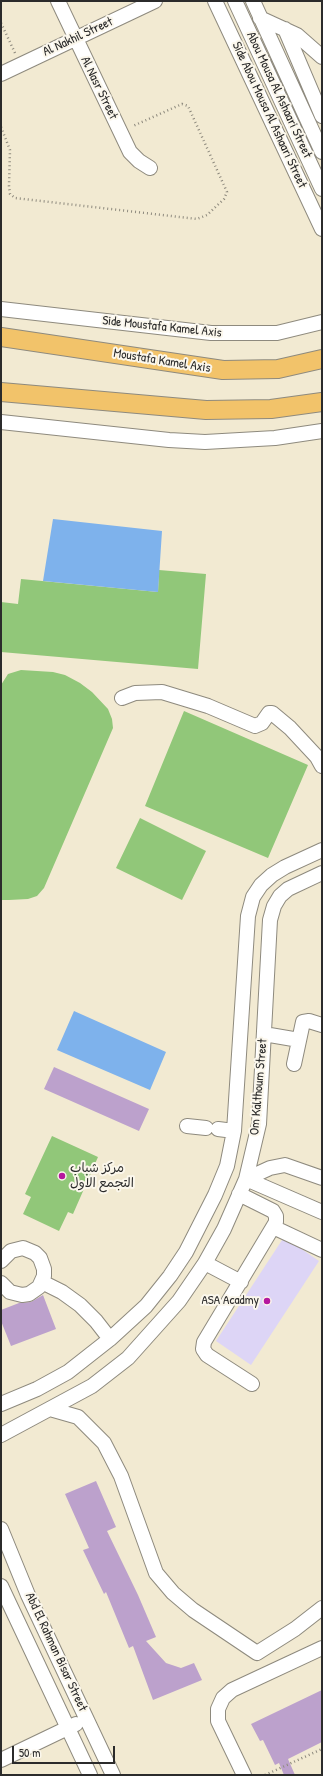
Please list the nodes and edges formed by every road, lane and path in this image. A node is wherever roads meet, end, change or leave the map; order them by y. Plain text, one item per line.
1 (58, 1) edge
2 (155, 1) edge
3 (215, 1) edge
4 (235, 1) edge
5 (252, 1) edge
6 (260, 18) junction
7 (1, 23) edge
8 (285, 28) junction
9 (74, 38) junction
10 (322, 57) edge
11 (20, 64) junction
12 (1, 74) edge
13 (322, 116) edge
14 (1, 127) edge
15 (120, 132) junction
16 (322, 152) edge
17 (150, 168) dead end
18 (322, 189) edge
19 (322, 229) edge
20 (1, 308) edge
21 (322, 322) edge
22 (5, 340) edge
23 (322, 359) edge
24 (6, 391) edge
25 (322, 402) edge
26 (1, 422) edge
27 (322, 431) edge
28 (122, 698) dead end
29 (320, 756) edge
30 (322, 850) edge
31 (322, 873) edge
32 (322, 1025) edge
33 (264, 1034) junction
34 (299, 1040) junction
35 (294, 1064) dead end
36 (187, 1126) dead end
37 (234, 1131) junction
38 (322, 1178) edge
39 (246, 1179) junction
40 (239, 1194) junction
41 (322, 1212) edge
42 (273, 1227) junction
43 (322, 1250) edge
44 (1, 1261) edge
45 (205, 1263) junction
46 (42, 1282) junction
47 (241, 1282) junction
48 (1, 1283) edge
49 (110, 1339) junction
50 (252, 1384) dead end
51 (1, 1404) edge
52 (50, 1410) junction
53 (1, 1435) edge
54 (1, 1529) edge
55 (20, 1575) junction
56 (1, 1585) edge
57 (28, 1595) junction
58 (5, 1605) edge
59 (322, 1608) edge
60 (322, 1648) edge
61 (257, 1653) junction
62 (267, 1673) junction
63 (87, 1719) junction
64 (68, 1728) junction
65 (322, 1749) edge
66 (1, 1760) edge
67 (90, 1775) edge
68 (113, 1775) edge
69 (244, 1775) edge
70 (265, 1775) edge

1 - 9 street, Al Nasr Street
2 - 9 street, Al Nakhil Street
3 - 19 street, Side Abou Mousa Al Ashaari Street
4 - 18 street, Abou Mousa Al Ashaari Street
5 - 6 street, Abou Mousa Al Ashaari Street
6 - 8 street
6 - 16 street, Abou Mousa Al Ashaari Street
7 - 11 path
8 - 10 street
8 - 13 street
9 - 11 street, Al Nakhil Street
9 - 15 street, Al Nasr Street
11 - 12 street, Al Nakhil Street
14 - 15 path
15 - 17 street, Al Nasr Street
20 - 21 street, Side Moustafa Kamel Axis
22 - 23 main road, Moustafa Kamel Axis
24 - 25 main road
26 - 27 street
28 - 29 street
30 - 37 street, Om Kalthoum Street
31 - 33 street, Om Kalthoum Street
32 - 34 street
33 - 34 street
33 - 39 street, Om Kalthoum Street
34 - 35 street
36 - 37 street
37 - 49 street, Om Kalthoum Street
38 - 39 street
39 - 40 street, Om Kalthoum Street
39 - 41 street
40 - 42 street
40 - 45 street, Om Kalthoum Street
42 - 43 street
42 - 47 street
44 - 46 street
45 - 47 street
45 - 52 street, Om Kalthoum Street
46 - 48 street
46 - 49 street
47 - 50 street
49 - 51 street, Om Kalthoum Street
52 - 53 street, Om Kalthoum Street
52 - 61 street
54 - 55 street, Abd El Rahman Bisar Street
55 - 56 street
55 - 57 street, Abd El Rahman Bisar Street
56 - 58 street, Abd El Rahman Bisar Street
57 - 58 street
57 - 63 street, Abd El Rahman Bisar Street
58 - 64 street, Abd El Rahman Bisar Street
59 - 61 street
60 - 62 street
61 - 62 street
62 - 69 street
63 - 64 street
63 - 68 street, Abd El Rahman Bisar Street
64 - 66 street
64 - 67 street, Abd El Rahman Bisar Street
65 - 70 path

